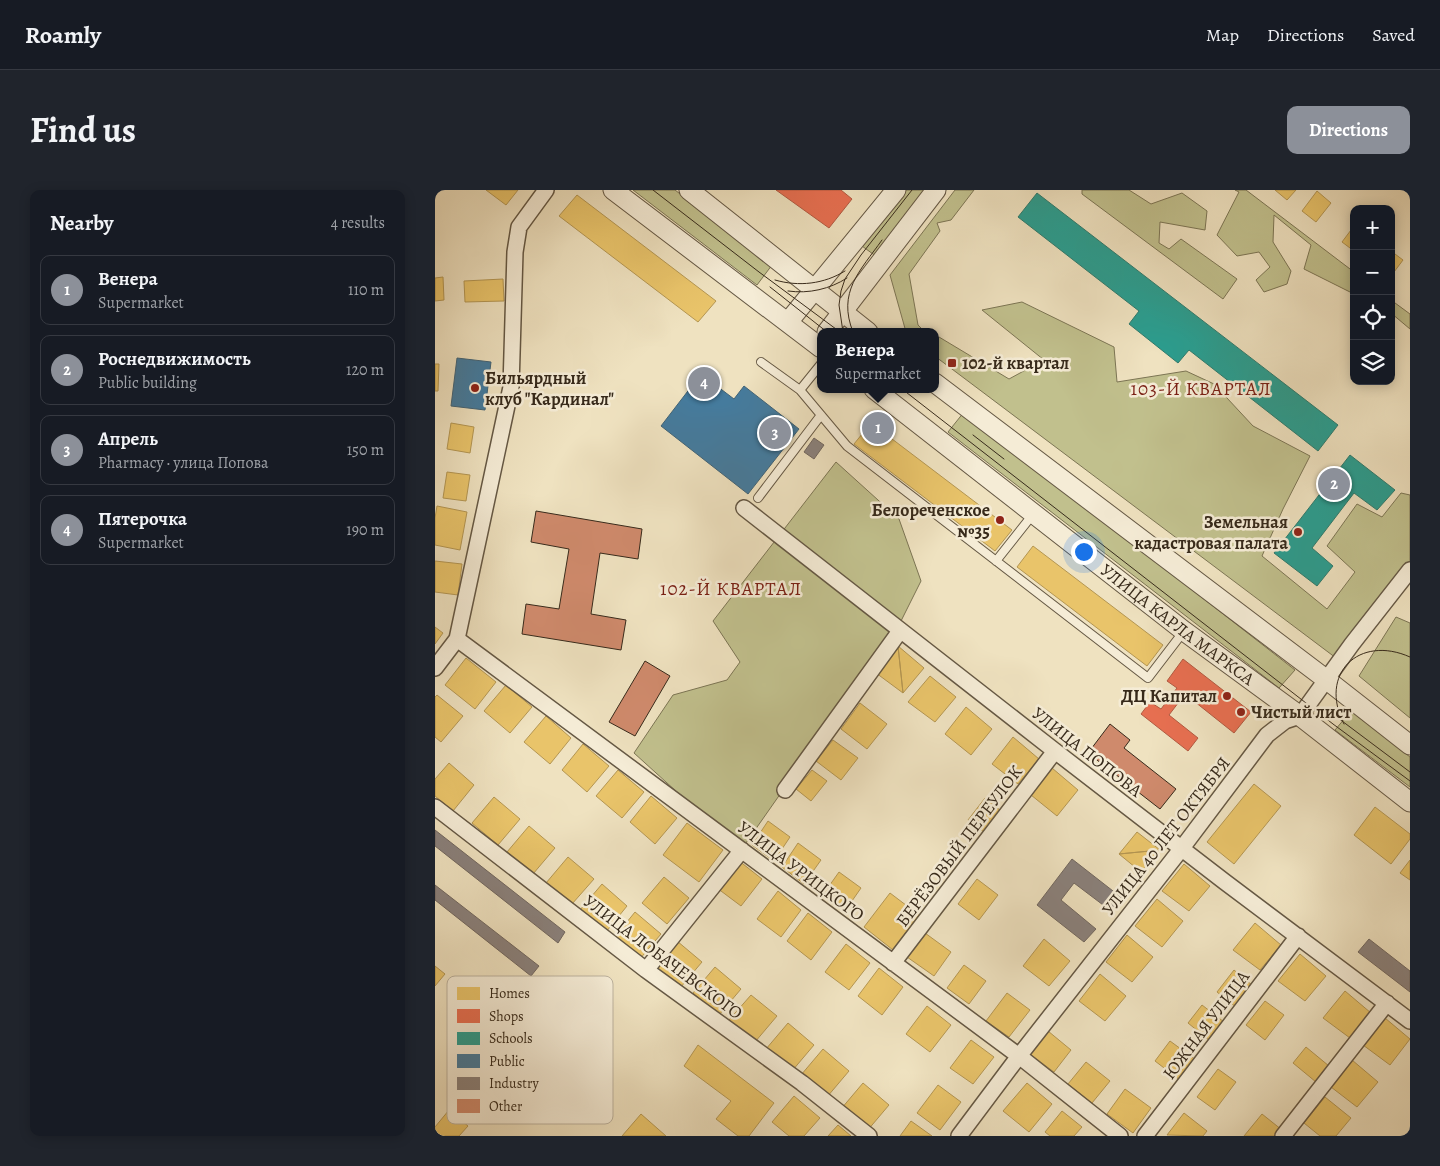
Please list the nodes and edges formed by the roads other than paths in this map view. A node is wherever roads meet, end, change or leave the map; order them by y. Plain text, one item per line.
1 (546, 190) edge
2 (613, 190) edge
3 (689, 190) edge
4 (896, 190) edge
5 (935, 190) edge
6 (814, 288) junction
7 (843, 312) junction
8 (788, 322) junction
9 (831, 328) edge
10 (863, 328) edge
11 (817, 339) edge
12 (761, 362) dead end
13 (817, 369) edge
14 (939, 386) edge
15 (800, 390) junction
16 (879, 393) edge
17 (821, 416) junction
18 (758, 498) dead end
19 (744, 508) dead end
20 (1033, 513) junction
21 (996, 561) junction
22 (1410, 570) edge
23 (1184, 631) junction
24 (900, 632) junction
25 (457, 639) junction
26 (435, 668) edge
27 (1327, 680) junction
28 (1300, 716) junction
29 (1410, 746) edge
30 (1055, 751) junction
31 (785, 790) dead end
32 (1410, 802) edge
33 (435, 807) edge
34 (1181, 848) junction
35 (741, 850) junction
36 (1297, 936) junction
37 (893, 963) junction
38 (646, 970) junction
39 (1387, 1003) junction
40 (1410, 1021) edge
41 (1019, 1056) junction
42 (869, 1136) edge
43 (959, 1136) edge
44 (1120, 1136) edge
45 (1145, 1136) edge
46 (1283, 1136) edge

1 - 25 street
2 - 8 street
3 - 6 street
4 - 6 street
5 - 7 street
6 - 7 street
6 - 8 street
7 - 9 street
7 - 10 street
8 - 11 street
12 - 15 lane
13 - 15 lane
14 - 27 street
15 - 17 lane
16 - 20 street, УЛИЦА КАРЛА МАРКСА
17 - 18 lane
17 - 21 lane
19 - 24 street, УЛИЦА ПОПОВА
20 - 21 lane
20 - 23 street, УЛИЦА КАРЛА МАРКСА
21 - 23 lane
22 - 27 street, УЛИЦА 40 ЛЕТ ОКТЯБРЯ
23 - 28 street, УЛИЦА КАРЛА МАРКСА
24 - 30 street, УЛИЦА ПОПОВА
24 - 31 street
25 - 26 street
25 - 35 street, УЛИЦА УРИЦКОГО
27 - 28 street, УЛИЦА 40 ЛЕТ ОКТЯБРЯ
27 - 29 street
28 - 32 street, УЛИЦА КАРЛА МАРКСА
28 - 34 street, УЛИЦА 40 ЛЕТ ОКТЯБРЯ
30 - 34 street, УЛИЦА ПОПОВА
30 - 37 street, БЕРЁЗОВЫЙ ПЕРЕУЛОК
33 - 38 street, УЛИЦА ЛОБАЧЕВСКОГО
34 - 36 street, УЛИЦА ПОПОВА
34 - 41 street, УЛИЦА 40 ЛЕТ ОКТЯБРЯ
35 - 37 street, УЛИЦА УРИЦКОГО
35 - 38 street
36 - 39 street, УЛИЦА ПОПОВА
36 - 45 street, ЮЖНАЯ УЛИЦА
37 - 41 street, УЛИЦА УРИЦКОГО
38 - 42 street, УЛИЦА ЛОБАЧЕВСКОГО
39 - 40 street, УЛИЦА ПОПОВА
39 - 46 street
41 - 43 street, УЛИЦА 40 ЛЕТ ОКТЯБРЯ
41 - 44 street, УЛИЦА УРИЦКОГО

